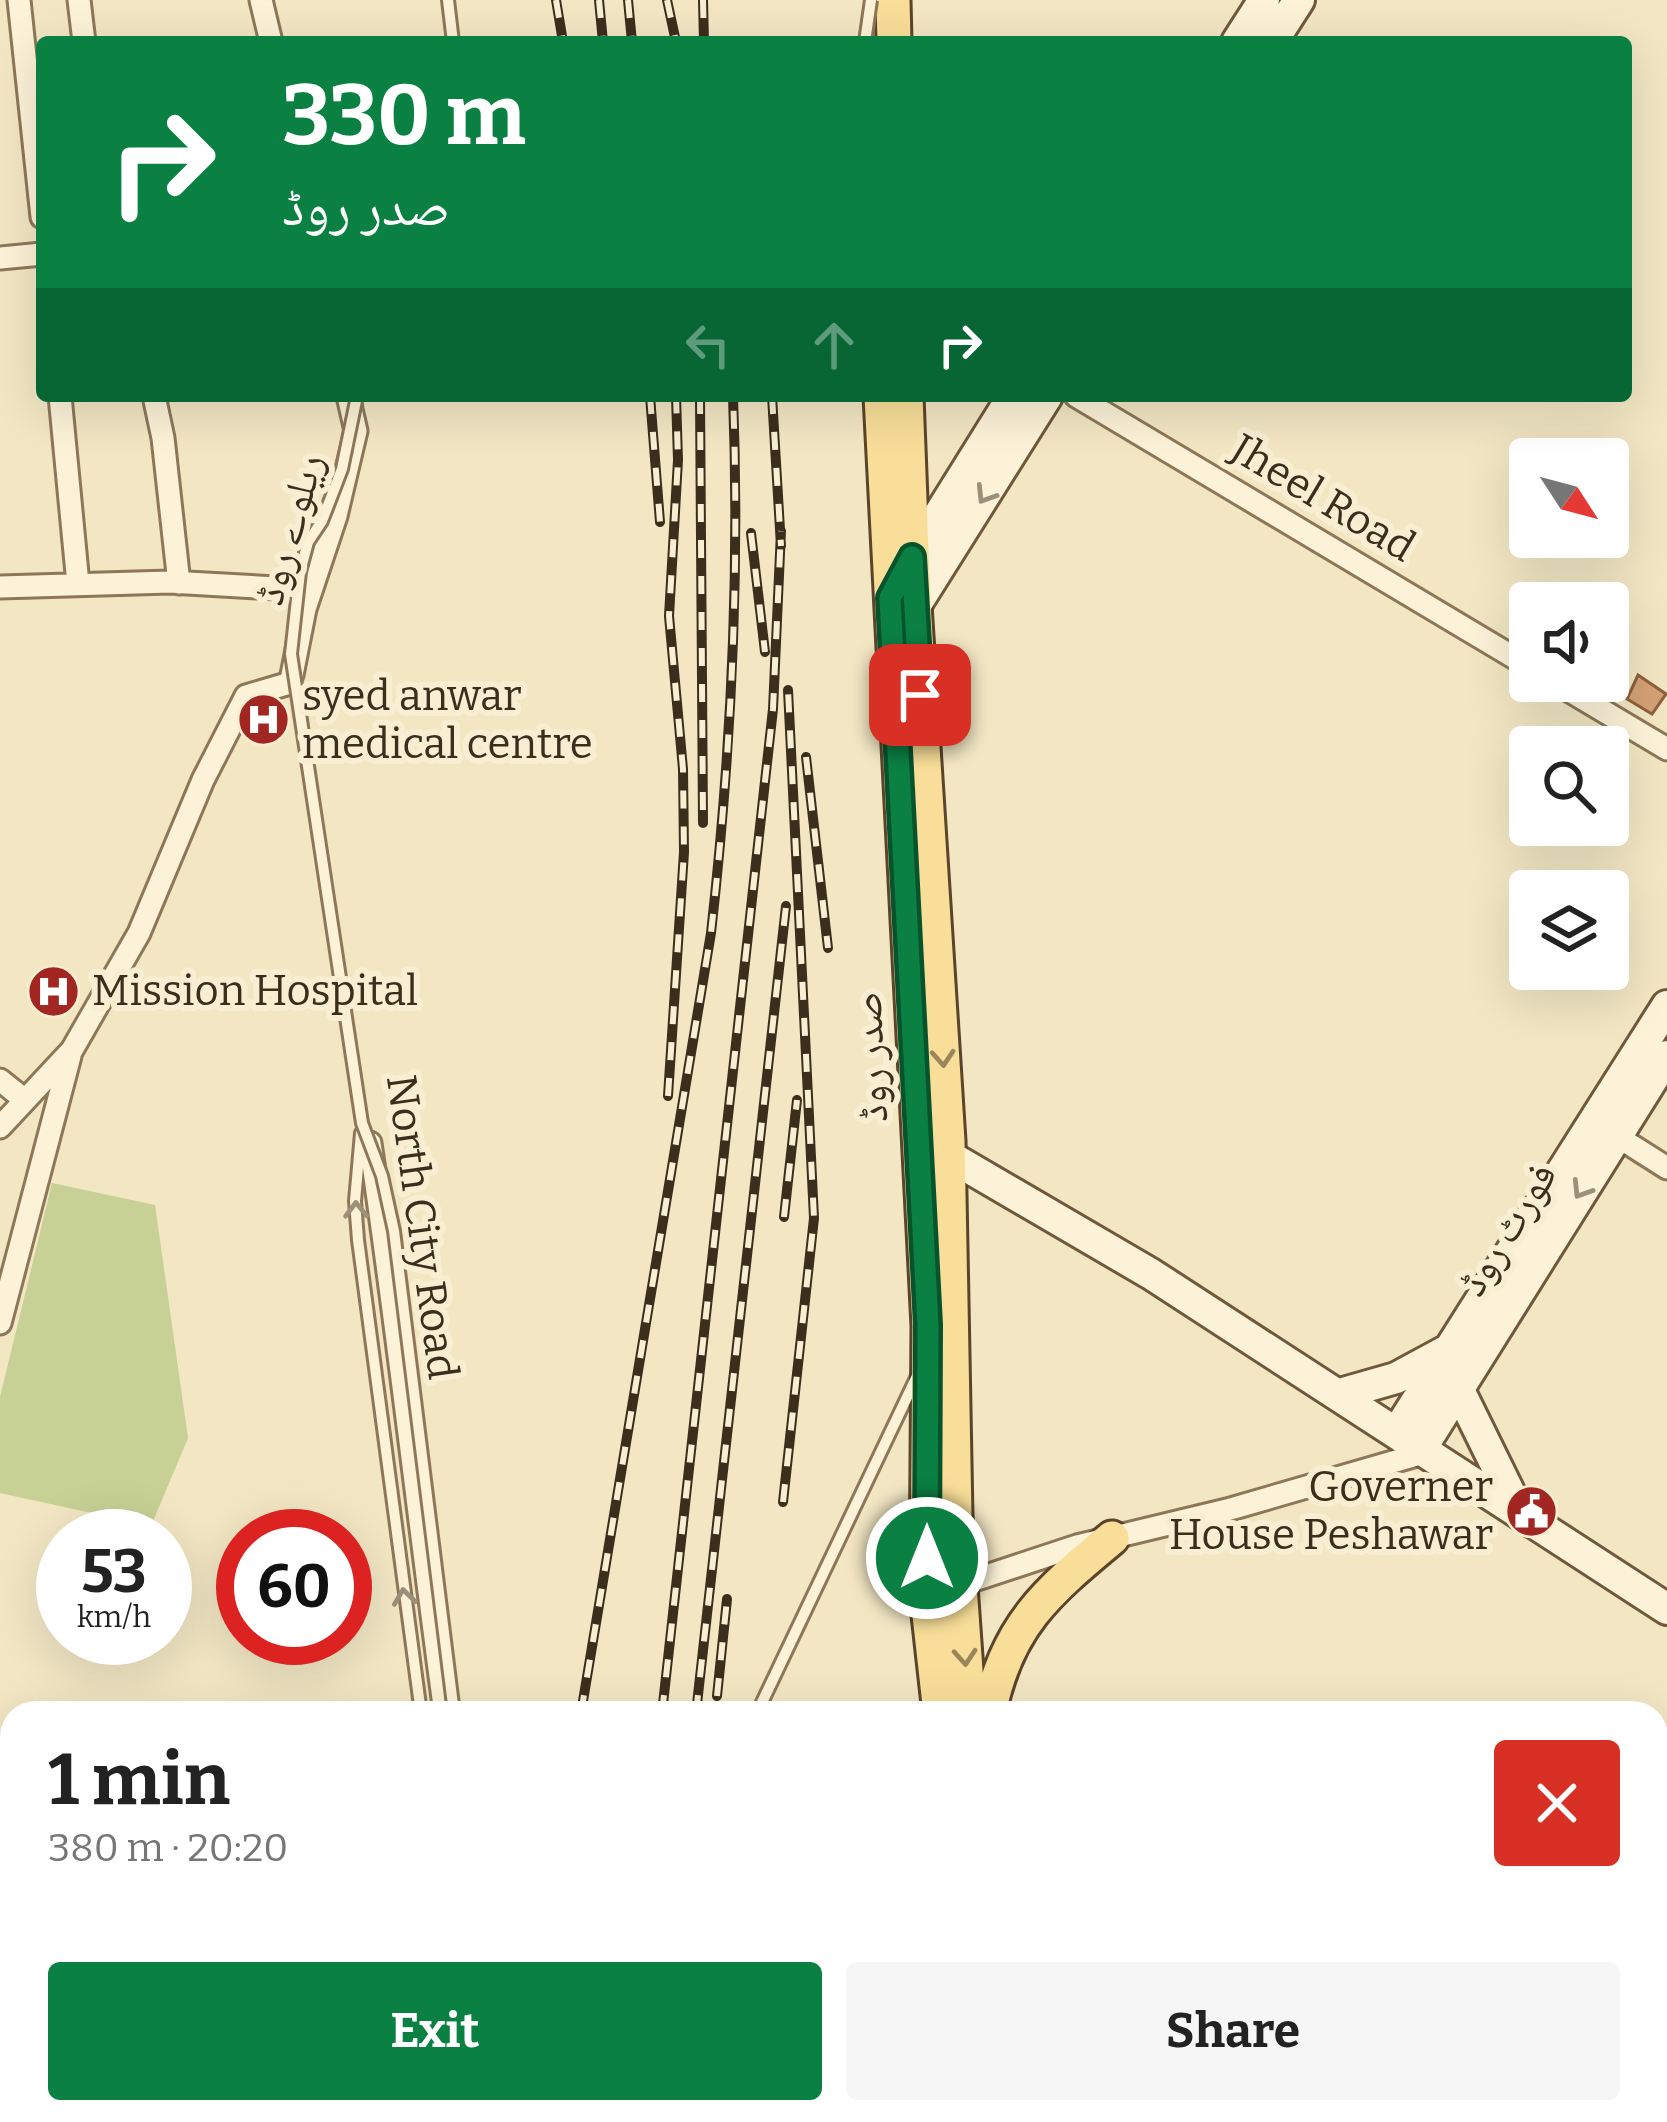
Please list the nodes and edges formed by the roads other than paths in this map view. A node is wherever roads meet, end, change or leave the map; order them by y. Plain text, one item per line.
1 (19, 0) edge
2 (80, 0) edge
3 (260, 0) edge
4 (448, 0) edge
5 (868, 0) edge
6 (893, 0) edge
7 (1264, 0) edge
8 (1299, 0) edge
9 (83, 36) edge
10 (269, 36) edge
11 (452, 36) edge
12 (866, 36) edge
13 (894, 36) edge
14 (1241, 36) edge
15 (1277, 36) edge
16 (36, 160) edge
17 (36, 254) edge
18 (0, 257) edge
19 (61, 402) edge
20 (155, 402) edge
21 (353, 402) edge
22 (354, 402) edge
23 (882, 402) edge
24 (906, 402) edge
25 (1009, 402) edge
26 (1043, 402) edge
27 (1086, 402) edge
28 (912, 557) junction
29 (179, 583) junction
30 (78, 584) junction
31 (0, 587) edge
32 (311, 590) junction
33 (902, 602) junction
34 (1509, 654) edge
35 (290, 683) junction
36 (1588, 702) edge
37 (1667, 749) edge
38 (1667, 1006) edge
39 (72, 1050) junction
40 (1667, 1056) edge
41 (0, 1080) edge
42 (25, 1100) junction
43 (362, 1123) junction
44 (0, 1127) edge
45 (1615, 1135) junction
46 (949, 1156) junction
47 (1667, 1168) edge
48 (0, 1323) edge
49 (1451, 1348) junction
50 (929, 1350) junction
51 (1457, 1388) junction
52 (1340, 1394) junction
53 (1415, 1444) junction
54 (1522, 1518) junction
55 (1112, 1538) junction
56 (959, 1585) junction
57 (1667, 1609) edge
58 (419, 1701) edge
59 (448, 1701) edge
60 (449, 1701) edge
61 (763, 1701) edge
62 (939, 1701) edge
63 (968, 1701) edge
64 (993, 1701) edge

1 - 16 street
2 - 9 street
3 - 10 street
4 - 11 lane
5 - 12 main road
6 - 13 main road
7 - 14 street
8 - 15 street
17 - 18 street
19 - 30 street
20 - 29 street
21 - 43 lane, bridge
22 - 32 street, ریلوے روڈ
23 - 33 main road, صدر روڈ
24 - 28 main road, صدر روڈ
25 - 28 street
26 -> 33 street
27 - 34 street, Jheel Road
28 - 33 main road, صدر روڈ
29 - 30 street
29 - 32 street
30 - 31 street
32 - 35 street, ریلوے روڈ
33 -> 46 main road, صدر روڈ
33 - 50 main road, صدر روڈ
35 - 39 street
35 - 59 street, North City Road
36 - 37 street
38 - 49 street, فورٹ روڈ
39 - 42 street
39 - 48 street
40 - 45 street, فورٹ روڈ
41 - 42 street
42 - 44 street
58 -> 43 lane
43 - 60 lane, bridge
45 - 47 street
45 -> 51 street, فورٹ روڈ
46 - 52 street
46 - 56 main road, صدر روڈ
49 - 52 street
49 - 53 street, فورٹ روڈ
50 - 61 lane
50 - 62 main road, صدر روڈ
51 - 53 street, فورٹ روڈ
51 - 54 street
52 - 53 street
53 - 54 street
53 - 55 street
54 - 57 street
55 - 56 street
55 - 64 main road
56 -> 63 main road, صدر روڈ

